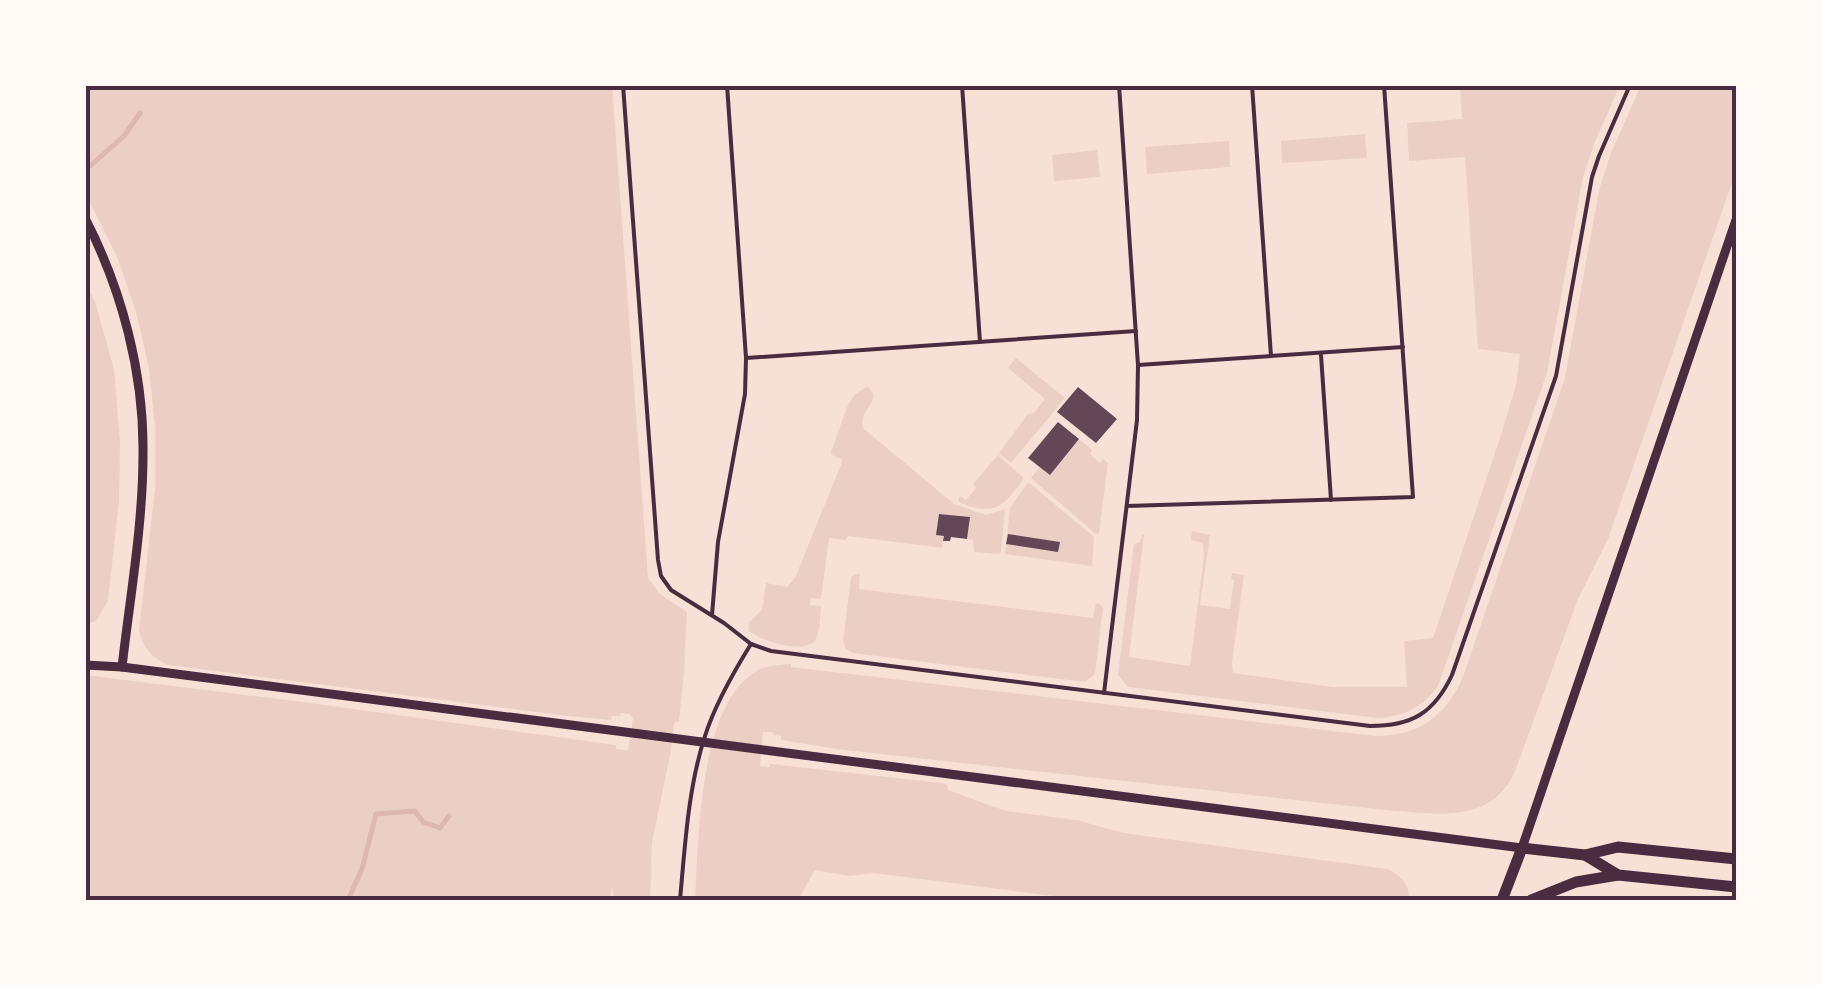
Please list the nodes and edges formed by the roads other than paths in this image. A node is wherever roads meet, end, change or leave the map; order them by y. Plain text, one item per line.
1 (624, 85) edge
2 (727, 85) edge
3 (962, 85) edge
4 (1119, 85) edge
5 (1252, 85) edge
6 (1384, 85) edge
7 (1630, 85) edge
8 (85, 218) edge
9 (1736, 220) edge
10 (1136, 331) junction
11 (980, 342) junction
12 (1402, 347) junction
13 (1320, 353) junction
14 (1271, 356) junction
15 (746, 358) junction
16 (1138, 366) junction
17 (1330, 500) junction
18 (1127, 506) junction
19 (712, 614) junction
20 (751, 644) junction
21 (85, 665) edge
22 (122, 668) junction
23 (1104, 693) junction
24 (1522, 848) junction
25 (1585, 855) junction
26 (1736, 860) edge
27 (1618, 875) junction
28 (1736, 887) edge
29 (680, 900) edge
30 (1502, 900) edge
31 (1532, 900) edge

1 - 19 lane
2 - 15 lane
3 - 11 lane
4 - 10 lane
5 - 14 lane
6 - 12 lane
7 - 23 lane
8 - 22 street
9 - 24 street
10 - 11 lane
10 - 16 lane
11 - 15 lane
12 - 13 lane
12 - 17 lane
13 - 14 lane
13 - 17 lane
14 - 16 lane
15 - 19 lane
16 - 18 lane
17 - 18 lane
18 - 23 lane
19 - 20 lane
20 - 23 lane
20 - 29 lane
21 - 22 street
22 - 24 street
24 - 25 main road
24 - 30 main road
25 - 26 main road
25 - 27 main road
27 - 28 main road
27 - 31 main road

